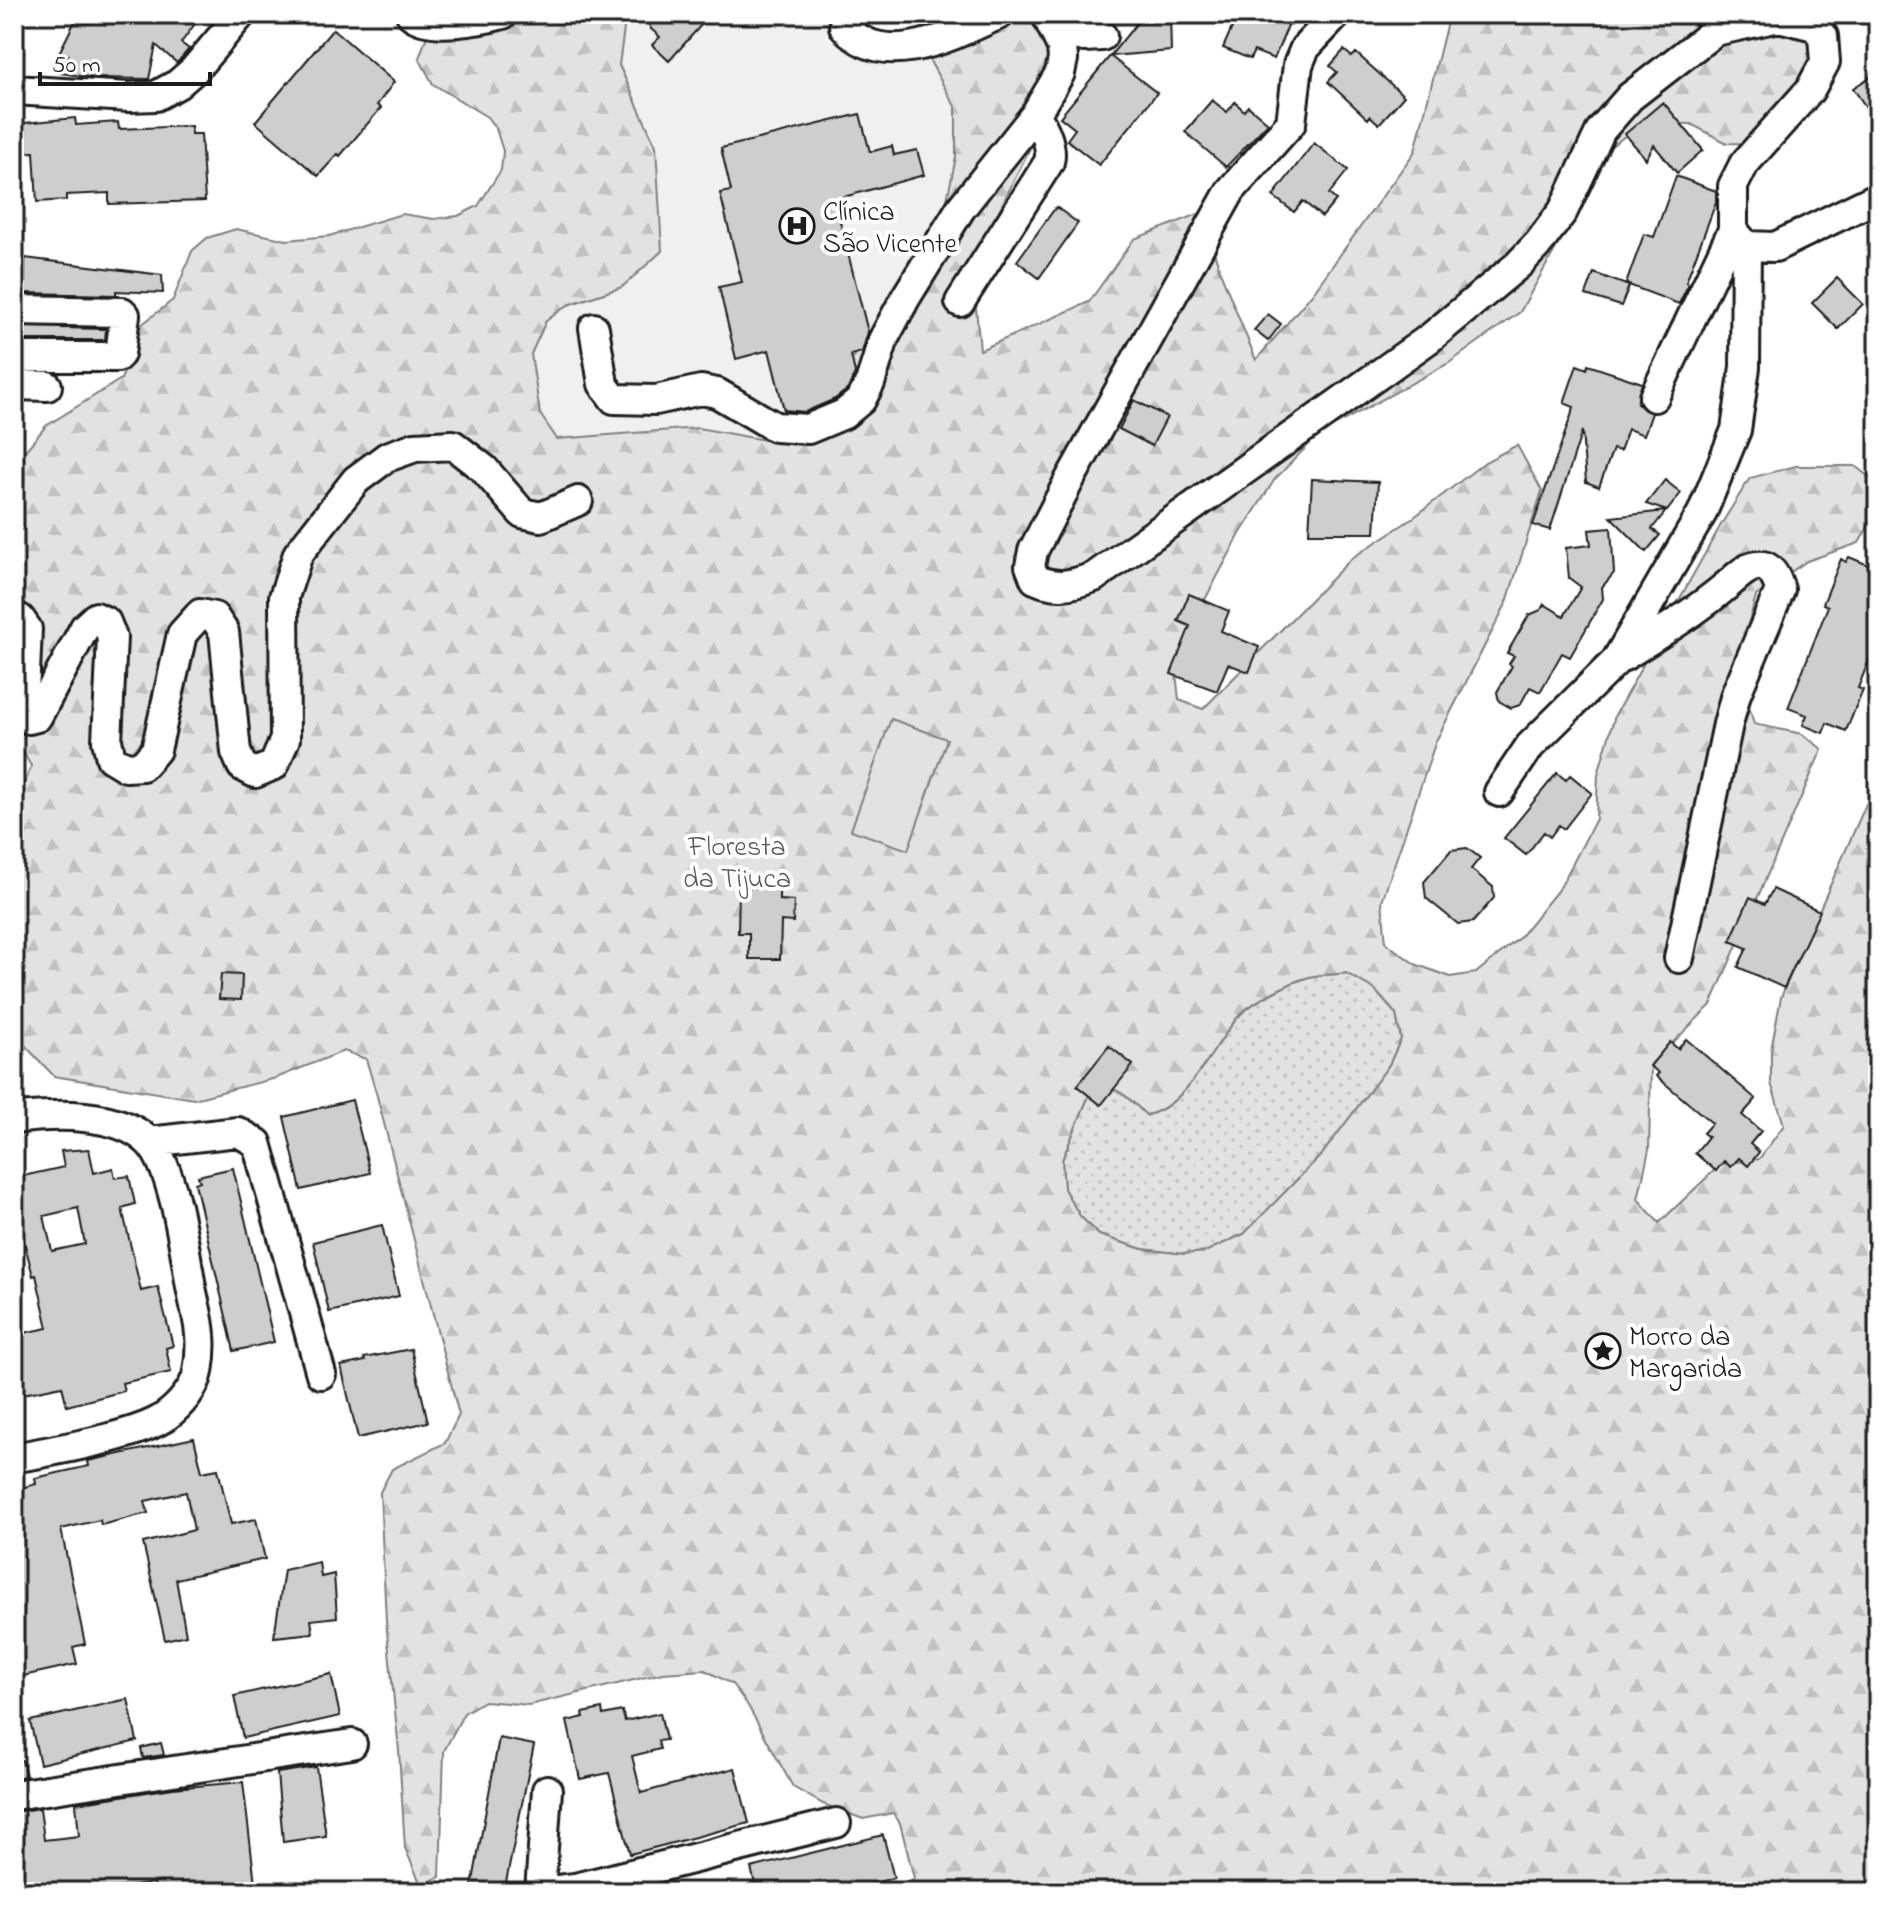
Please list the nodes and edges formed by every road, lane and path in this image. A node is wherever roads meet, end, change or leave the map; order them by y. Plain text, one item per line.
1 (241, 14) edge
2 (411, 14) edge
3 (503, 14) edge
4 (845, 14) edge
5 (1000, 14) edge
6 (1046, 14) edge
7 (1066, 14) edge
8 (1337, 14) edge
9 (1102, 36) dead end
10 (14, 90) edge
11 (1035, 115) junction
12 (1878, 197) edge
13 (1740, 238) junction
14 (960, 302) dead end
15 (14, 310) edge
16 (594, 328) dead end
17 (14, 357) edge
18 (14, 385) edge
19 (47, 386) dead end
20 (1654, 397) dead end
21 (578, 501) dead end
22 (14, 616) edge
23 (1616, 661) junction
24 (1499, 792) dead end
25 (1679, 958) dead end
26 (14, 1119) edge
27 (149, 1142) junction
28 (321, 1374) dead end
29 (14, 1458) edge
30 (352, 1744) dead end
31 (547, 1790) dead end
32 (14, 1795) edge
33 (836, 1823) dead end
34 (541, 1892) edge

1 - 10 street
2 - 3 street
4 - 5 street
6 - 11 street
7 - 9 street
8 - 13 street
11 - 14 street
11 - 16 street
12 - 13 street
13 - 20 street
13 - 23 street
15 - 17 street
18 - 19 street
21 - 22 street
23 - 24 street
23 - 25 street
26 - 27 street
27 - 28 street
27 - 29 street
30 - 32 street
31 - 34 street
33 - 34 street

